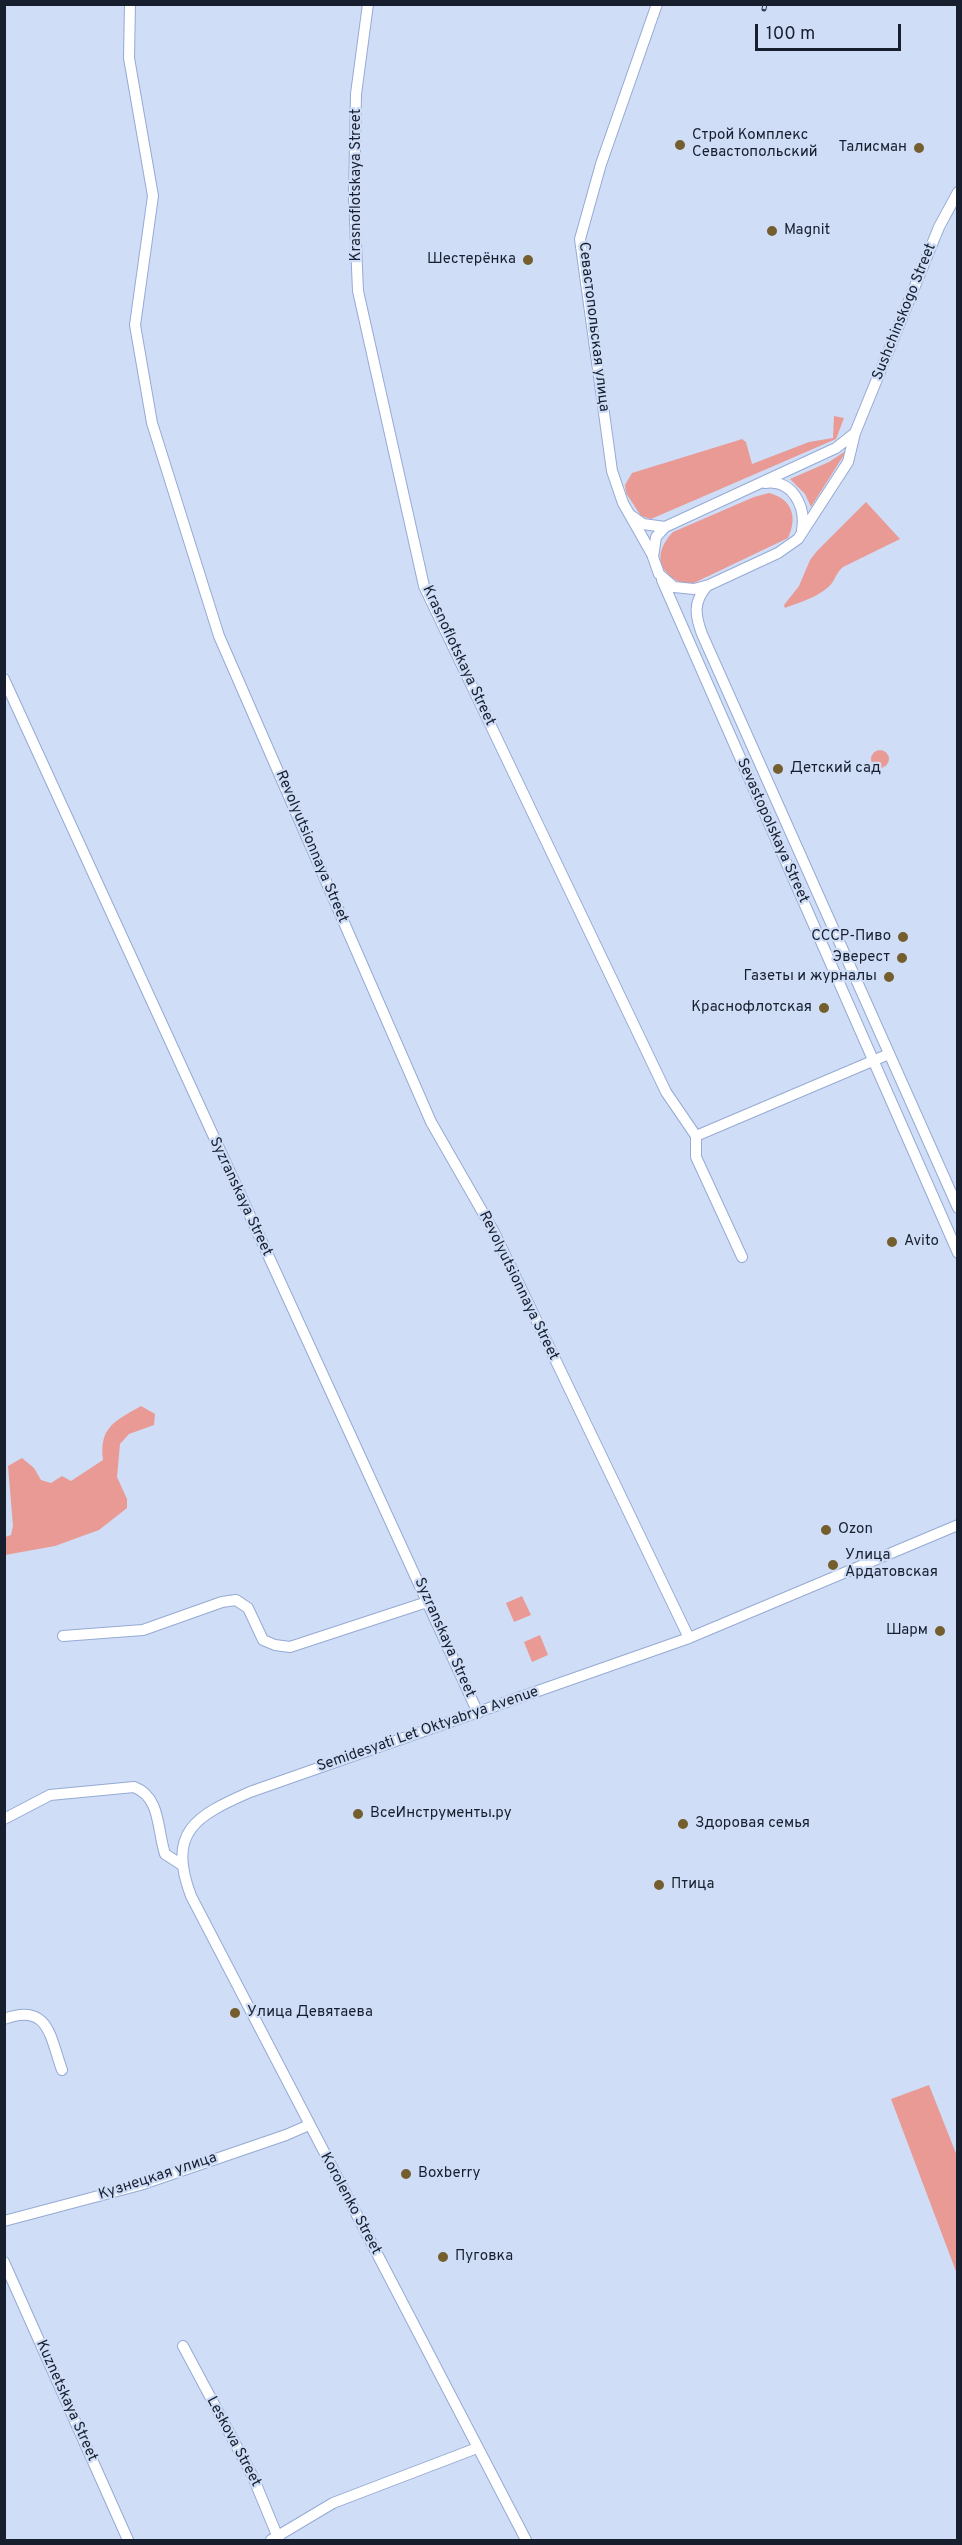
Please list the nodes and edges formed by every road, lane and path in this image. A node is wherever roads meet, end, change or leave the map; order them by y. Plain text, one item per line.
1 (130, 4) edge
2 (368, 4) edge
3 (657, 4) edge
4 (957, 192) edge
5 (855, 433) junction
6 (757, 485) junction
7 (629, 514) junction
8 (665, 527) junction
9 (798, 539) junction
10 (653, 557) junction
11 (659, 574) junction
12 (709, 585) junction
13 (4, 680) edge
14 (890, 1054) junction
15 (872, 1061) junction
16 (696, 1136) junction
17 (957, 1208) edge
18 (957, 1253) edge
19 (742, 1257) dead end
20 (957, 1525) edge
21 (428, 1602) junction
22 (63, 1636) dead end
23 (689, 1638) junction
24 (478, 1713) junction
25 (4, 1819) edge
26 (182, 1865) junction
27 (4, 2019) edge
28 (62, 2070) dead end
29 (309, 2125) junction
30 (4, 2221) edge
31 (4, 2262) edge
32 (183, 2346) dead end
33 (477, 2448) junction
34 (276, 2539) edge
35 (128, 2541) edge
36 (526, 2541) edge

1 - 23 street, Revolyutsionnaya Street
2 - 16 street, Krasnoflotskaya Street
3 - 7 street, Севастопольская улица
4 - 5 street, Sushchinskogo Street
5 - 6 street
5 - 9 street, Sushchinskogo Street
6 - 8 street
6 - 9 street
7 - 8 street
7 - 10 street, Севастопольская улица
8 - 10 street
9 - 12 street
10 - 11 street, Sevastopolskaya Street
11 - 12 street
11 - 15 street, Sevastopolskaya Street
12 - 14 street, Sevastopolskaya Street
13 - 21 street, Syzranskaya Street
14 - 15 street
14 - 17 street, Sevastopolskaya Street
15 - 16 street
15 - 18 street, Sevastopolskaya Street
16 - 19 street, Krasnoflotskaya Street
20 - 23 street, Semidesyati Let Oktyabrya Avenue
21 - 22 street
21 - 24 street, Syzranskaya Street
23 - 24 street, Semidesyati Let Oktyabrya Avenue
24 - 26 street, Semidesyati Let Oktyabrya Avenue
25 - 26 street
26 - 29 street, Korolenko Street
27 - 28 street
29 - 30 street, Кузнецкая улица
29 - 33 street, Korolenko Street
31 - 35 street, Kuznetskaya Street
32 - 34 street, Leskova Street
33 - 34 street
33 - 36 street, Korolenko Street

